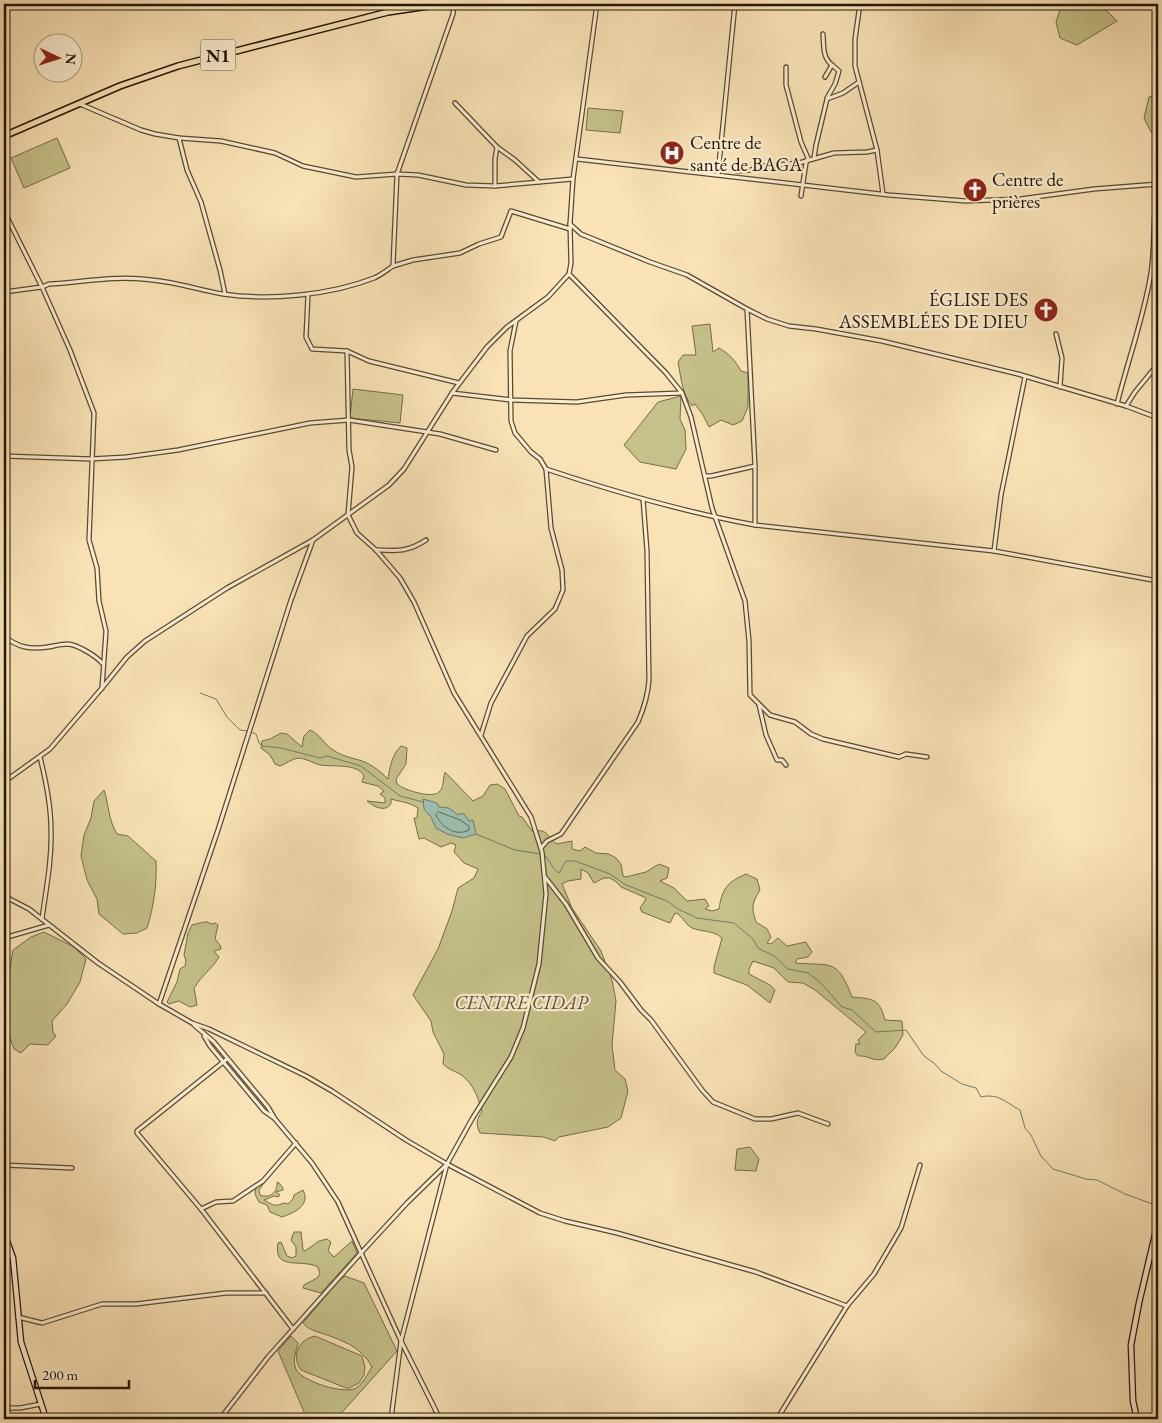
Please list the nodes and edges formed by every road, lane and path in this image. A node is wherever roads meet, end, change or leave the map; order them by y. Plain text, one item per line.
1 (442, 4) edge
2 (454, 4) edge
3 (597, 4) edge
4 (734, 4) edge
5 (860, 4) edge
6 (823, 34) dead end
7 (832, 65) junction
8 (786, 67) dead end
9 (825, 77) dead end
10 (859, 82) junction
11 (827, 99) junction
12 (455, 103) dead end
13 (79, 104) junction
14 (4, 136) edge
15 (179, 138) junction
16 (497, 147) junction
17 (878, 150) junction
18 (814, 158) junction
19 (577, 159) junction
20 (808, 160) junction
21 (737, 171) dead end
22 (397, 174) junction
23 (718, 174) junction
24 (573, 179) junction
25 (539, 182) junction
26 (802, 184) junction
27 (1157, 184) edge
28 (495, 186) junction
29 (883, 195) junction
30 (800, 196) dead end
31 (4, 211) edge
32 (570, 226) junction
33 (393, 266) junction
34 (569, 274) junction
35 (42, 287) junction
36 (4, 292) edge
37 (225, 294) junction
38 (308, 295) junction
39 (747, 309) junction
40 (516, 321) junction
41 (1056, 334) dead end
42 (347, 352) junction
43 (1158, 364) edge
44 (1025, 377) junction
45 (459, 383) junction
46 (1060, 387) junction
47 (452, 393) junction
48 (682, 393) junction
49 (511, 400) junction
50 (1117, 404) junction
51 (1126, 406) junction
52 (1158, 418) edge
53 (348, 420) junction
54 (427, 432) junction
55 (496, 450) dead end
56 (4, 456) edge
57 (91, 459) junction
58 (755, 466) junction
59 (546, 469) junction
60 (706, 476) junction
61 (643, 499) junction
62 (348, 516) junction
63 (716, 518) junction
64 (755, 525) junction
65 (313, 540) junction
66 (426, 540) dead end
67 (376, 550) junction
68 (994, 551) junction
69 (1158, 581) edge
70 (4, 636) edge
71 (103, 663) junction
72 (102, 688) junction
73 (759, 704) junction
74 (481, 736) junction
75 (40, 757) junction
76 (927, 757) dead end
77 (786, 765) dead end
78 (4, 782) edge
79 (542, 852) junction
80 (545, 877) junction
81 (4, 896) edge
82 (42, 919) junction
83 (50, 925) junction
84 (4, 938) edge
85 (158, 1004) junction
86 (192, 1022) junction
87 (202, 1033) junction
88 (227, 1059) junction
89 (223, 1062) junction
90 (248, 1084) junction
91 (244, 1087) junction
92 (264, 1102) junction
93 (259, 1105) junction
94 (275, 1119) junction
95 (828, 1124) dead end
96 (296, 1143) junction
97 (447, 1164) junction
98 (4, 1165) edge
99 (920, 1165) dead end
100 (72, 1168) dead end
101 (201, 1209) junction
102 (1158, 1222) edge
103 (4, 1233) edge
104 (361, 1253) junction
105 (267, 1293) junction
106 (846, 1306) junction
107 (18, 1317) junction
108 (293, 1329) junction
109 (402, 1341) junction
110 (41, 1404) junction
111 (4, 1408) edge
112 (46, 1419) edge
113 (220, 1419) edge
114 (391, 1419) edge
115 (440, 1419) edge
116 (777, 1419) edge
117 (1137, 1419) edge

1 - 13 highway, N1
2 - 22 street
3 - 19 street
4 - 23 street
5 - 10 street
6 - 7 street
7 - 9 street
7 - 11 street
8 - 20 street
10 - 11 street
10 - 17 street
11 - 18 street
12 - 16 street
13 - 14 highway, N1
13 - 15 street
15 - 22 street
15 - 37 street
16 - 25 street
16 - 28 street
17 - 18 street
17 - 29 street
18 - 20 street
19 - 23 street
19 - 24 street
20 - 21 street
20 - 26 street
22 - 28 street
22 - 33 street
23 - 26 street
24 - 25 street
24 - 32 street
25 - 28 street
26 - 29 street
26 - 30 street
27 - 29 street
27 - 50 street
31 - 35 street
32 - 33 street
32 - 34 street
32 - 39 street
33 - 38 street
34 - 40 street
34 - 48 street
35 - 36 street
35 - 37 street
35 - 57 street
37 - 38 street
38 - 42 street
39 - 44 street
39 - 58 street
40 - 45 street
40 - 49 street
41 - 46 street
42 - 45 street
42 - 53 street
43 - 51 street
44 - 46 street
44 - 68 street
45 - 47 street
46 - 50 street
47 - 49 street
47 - 54 street
48 - 49 street
48 - 60 street
49 - 59 street
50 - 51 street
51 - 52 street
53 - 54 street
53 - 57 street
53 - 62 street
54 - 55 street
54 - 62 street
56 - 57 street
57 - 71 street
58 - 60 street
58 - 64 street
59 - 61 street
59 - 74 street
60 - 63 street
61 - 63 street
61 - 79 street
62 - 65 street
62 - 67 street
63 - 64 street
63 - 73 street
64 - 68 street
65 - 72 street
65 - 85 street
66 - 67 street
67 - 74 street
68 - 69 street
70 - 71 street
71 - 72 street
72 - 75 street
73 - 76 street
73 - 77 street
74 - 79 street
75 - 78 street
75 - 82 street
79 - 80 street
80 - 95 street
80 - 97 street
81 - 82 street
82 - 83 street
83 - 84 street
83 - 85 street
85 - 86 street
86 - 87 street
86 - 97 street
87 - 88 street
87 - 89 street
88 - 89 street
88 - 90 street
89 - 91 street
89 - 101 street
90 - 91 street
90 - 92 street
91 - 93 street
92 - 93 street
92 - 94 street
93 - 94 street
94 - 96 street
96 - 101 street
96 - 104 street
97 - 104 street
97 - 106 street
97 - 109 street
98 - 100 street
99 - 106 street
101 - 105 street
102 - 117 main road
103 - 107 main road
104 - 108 street
104 - 109 street
105 - 107 street
105 - 108 street
106 - 116 street
107 - 110 main road
108 - 113 street
109 - 114 street
109 - 115 street
110 - 111 street
110 - 112 main road

